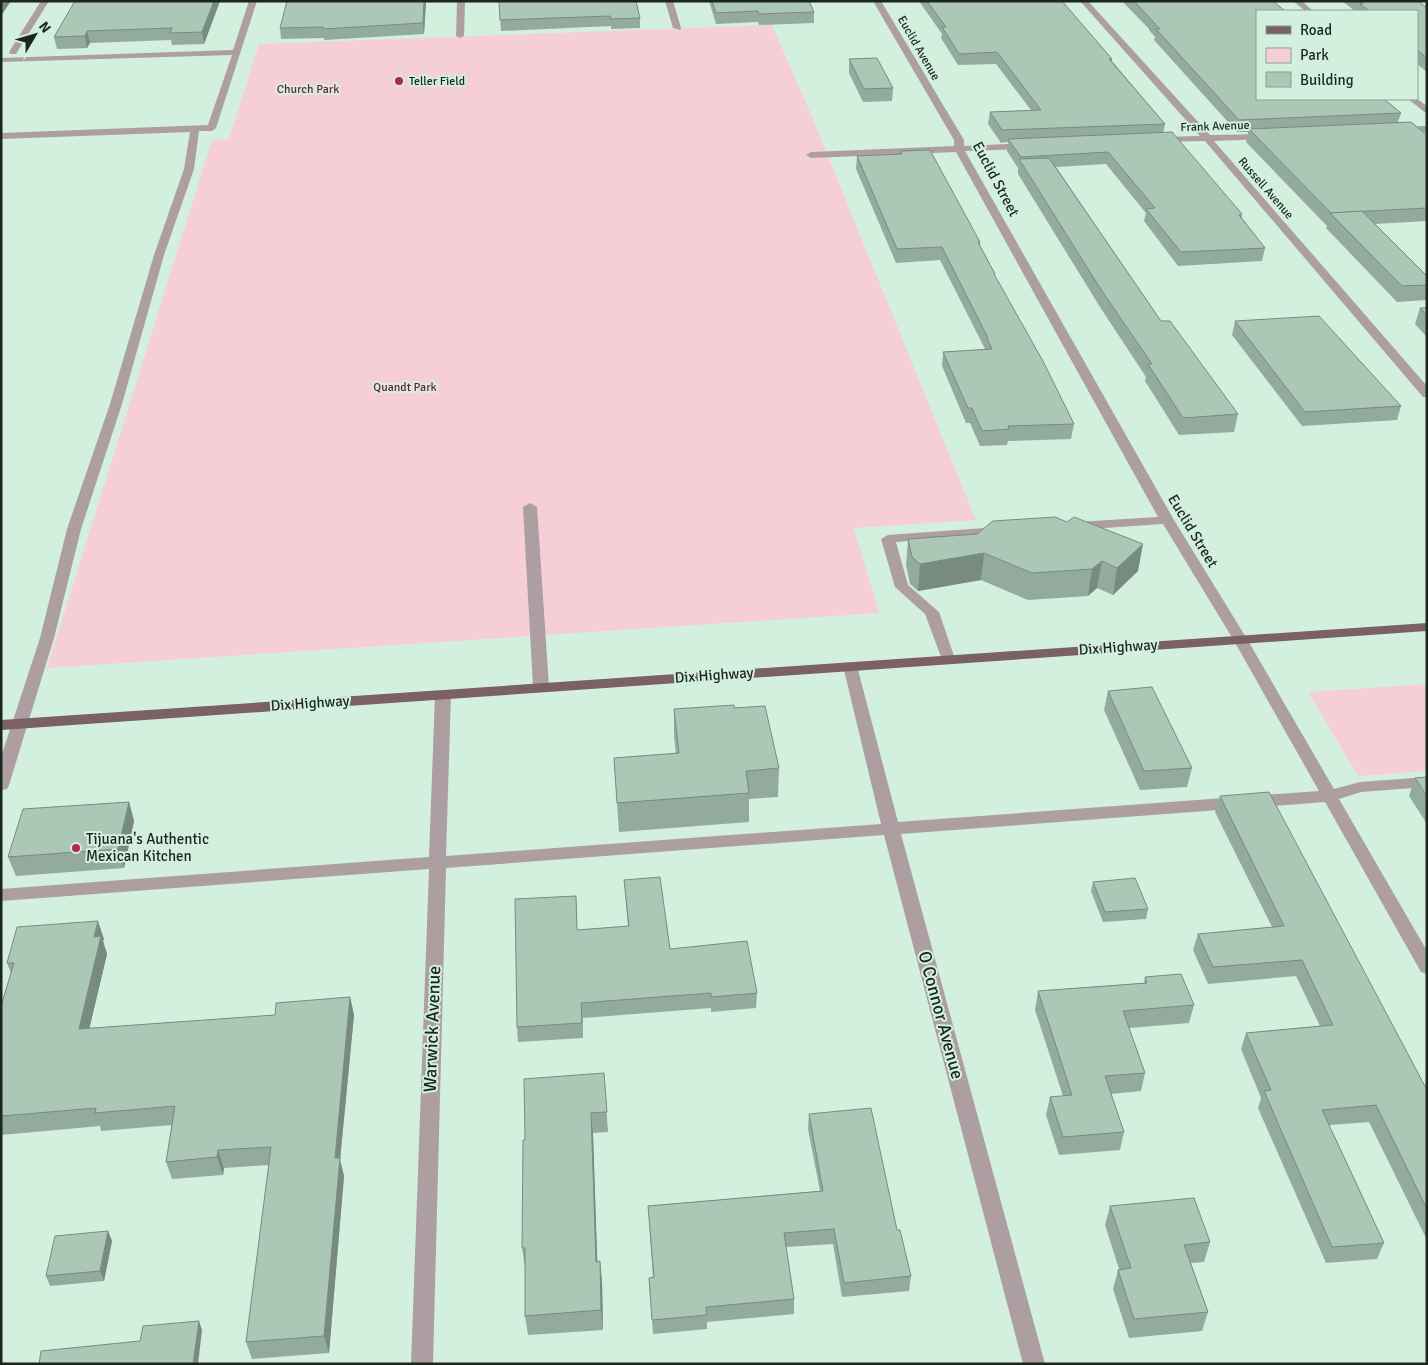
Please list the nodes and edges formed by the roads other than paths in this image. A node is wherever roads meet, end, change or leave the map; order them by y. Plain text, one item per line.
1 (45, 1) edge
2 (253, 1) edge
3 (461, 1) edge
4 (669, 1) edge
5 (877, 1) edge
6 (1084, 1) edge
7 (1298, 1) edge
8 (1308, 10) edge
9 (677, 28) dead end
10 (460, 36) dead end
11 (14, 52) dead end
12 (236, 52) junction
13 (1, 60) edge
14 (1413, 100) edge
15 (940, 108) joint
16 (1427, 111) edge
17 (195, 129) junction
18 (1427, 129) edge
19 (1394, 130) edge
20 (1, 136) edge
21 (1274, 136) edge
22 (1206, 138) junction
23 (1148, 141) edge
24 (1042, 145) edge
25 (959, 149) junction
26 (812, 155) dead end
27 (1427, 394) edge
28 (530, 507) dead end
29 (1167, 520) junction
30 (1067, 527) edge
31 (1007, 531) edge
32 (1427, 627) edge
33 (1240, 639) junction
34 (948, 659) junction
35 (850, 666) junction
36 (541, 687) junction
37 (443, 694) junction
38 (19, 723) junction
39 (1, 725) edge
40 (1427, 782) edge
41 (1, 784) edge
42 (1330, 796) junction
43 (892, 829) junction
44 (437, 863) junction
45 (1, 896) edge
46 (1427, 967) edge
47 (422, 1364) edge
48 (1034, 1364) edge

1 - 11 street
2 - 12 street
3 - 10 street
4 - 9 street
5 - 15 street, Euclid Avenue
6 - 22 street, Russell Avenue
7 - 8 street
12 - 13 street
12 - 17 street
14 - 16 street
15 - 25 street, Euclid Street
17 - 20 street
17 - 38 street
18 - 19 street
21 - 22 street, Frank Avenue
22 - 23 street, Frank Avenue
22 - 27 street, Russell Avenue
24 - 25 street
25 - 26 street
25 - 29 street, Euclid Street
28 - 36 street
29 - 30 street
29 - 33 street, Euclid Street
31 - 34 street
32 - 33 main road, Dix Highway
33 - 34 main road, Dix Highway
33 - 42 street, Euclid Street
34 - 35 main road, Dix Highway
35 - 36 main road, Dix Highway
35 - 43 street, O Connor Avenue
36 - 37 main road, Dix Highway
37 - 38 main road, Dix Highway
37 - 44 street, Warwick Avenue
38 - 39 main road, Dix Highway
38 - 41 street
40 - 42 street
42 - 43 street
42 - 46 street, Euclid Street
43 - 44 street
43 - 48 street, O Connor Avenue
44 - 45 street
44 - 47 street, Warwick Avenue

